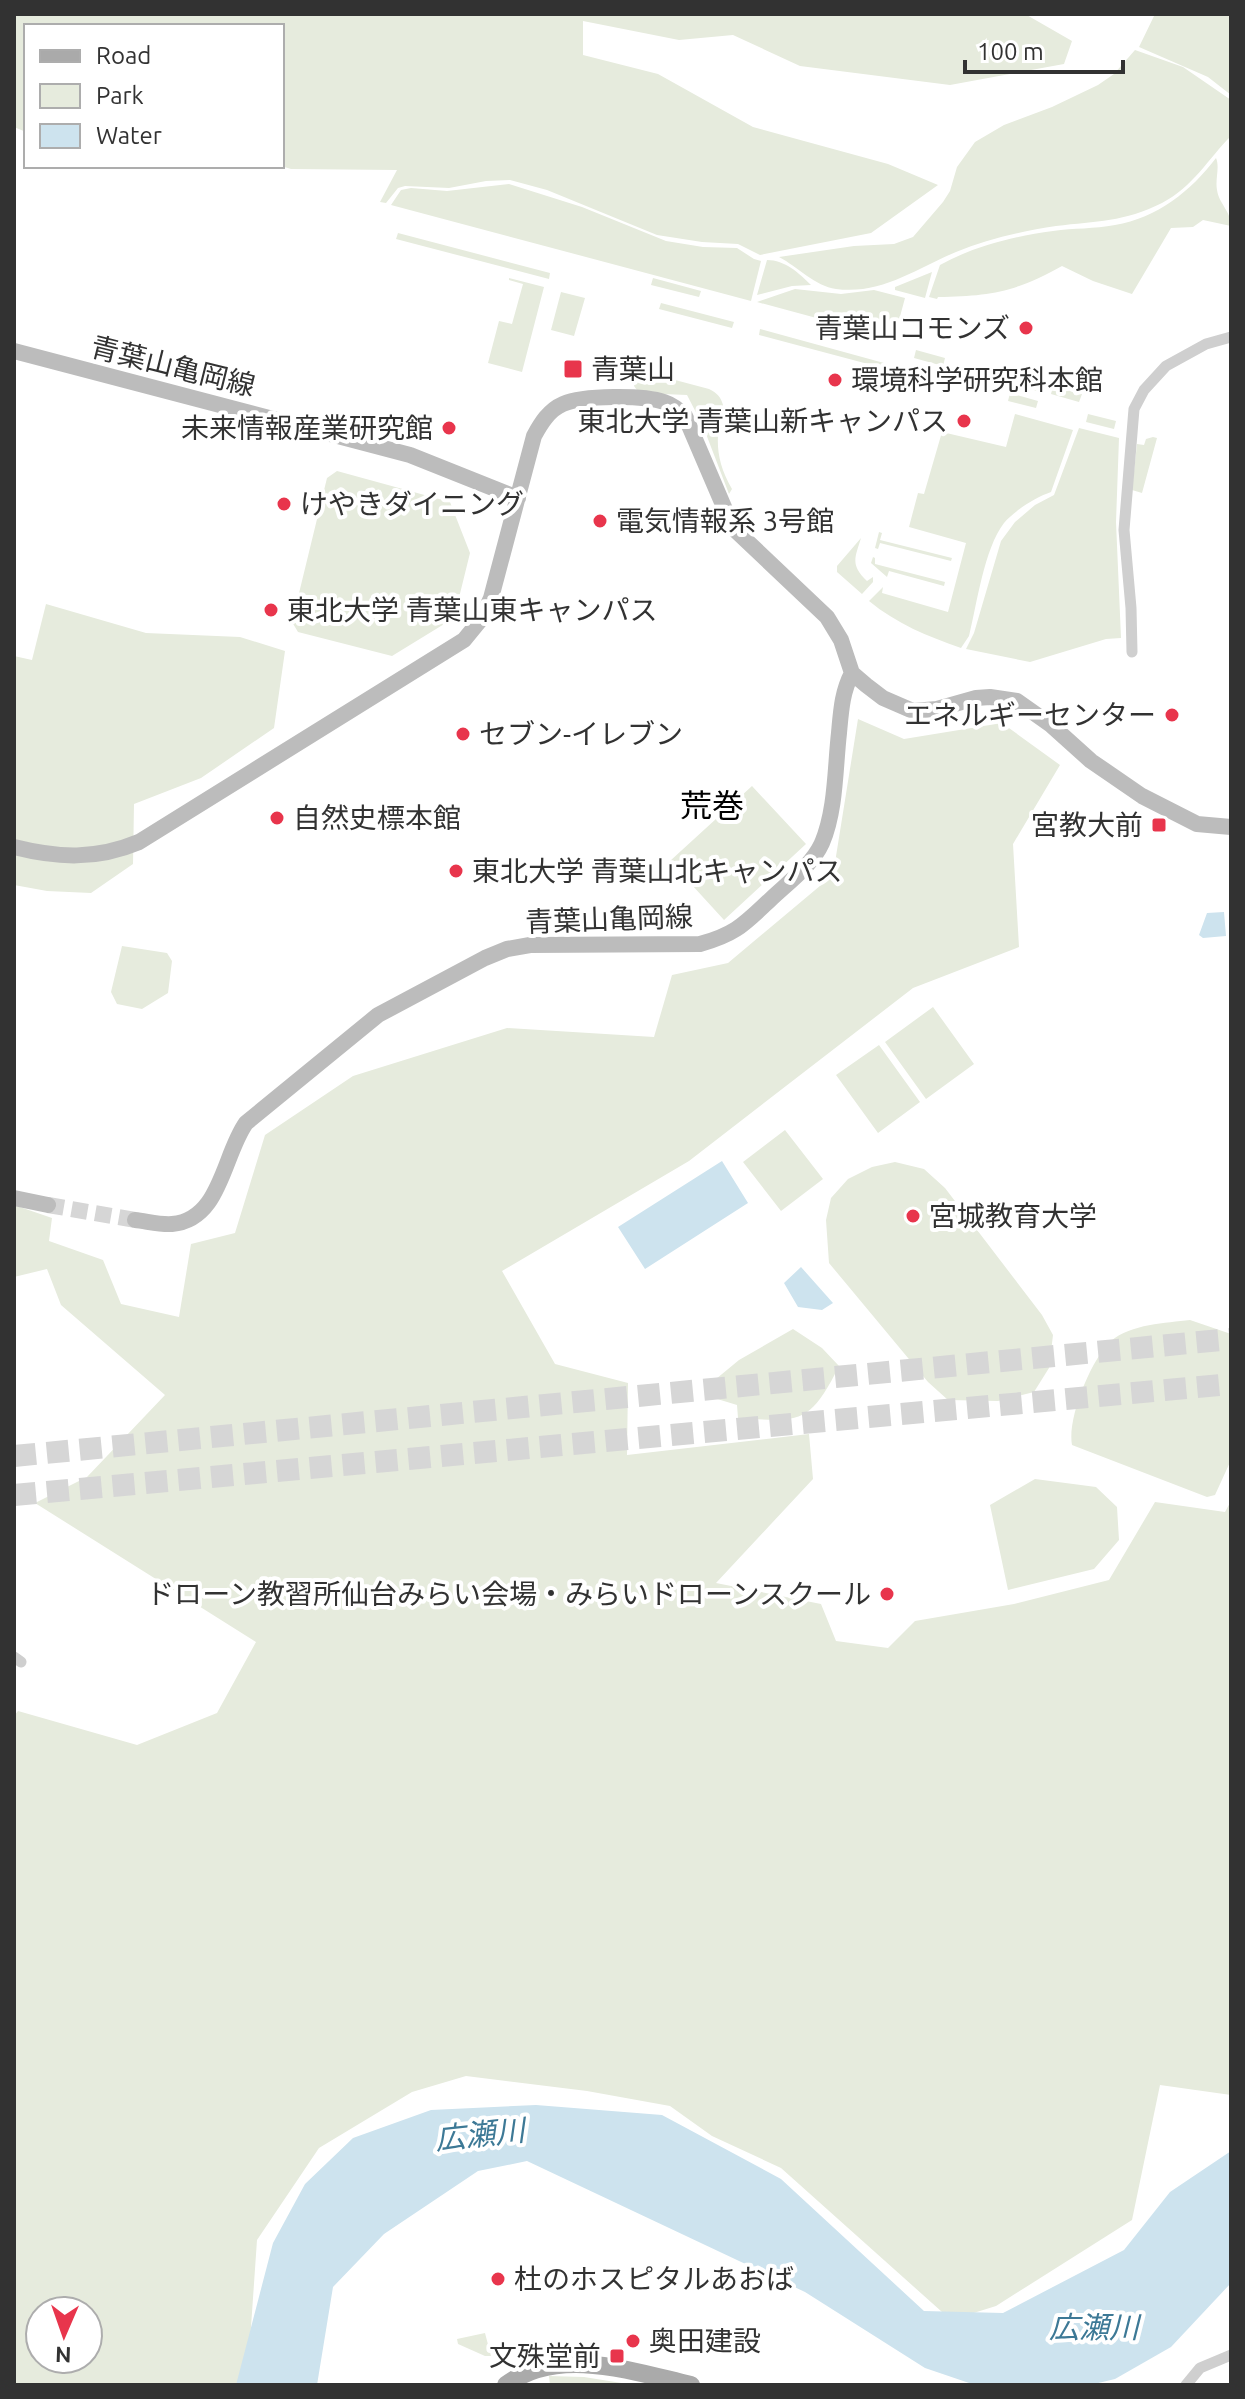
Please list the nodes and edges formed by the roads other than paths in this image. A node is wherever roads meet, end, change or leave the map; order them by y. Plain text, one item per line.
1 (1231, 337) edge
2 (14, 351) edge
3 (518, 498) junction
4 (1132, 652) dead end
5 (852, 673) junction
6 (1231, 827) edge
7 (14, 847) edge
8 (14, 1198) edge
9 (48, 1205) tunnel mouth
10 (135, 1220) tunnel mouth
11 (1231, 2355) edge
12 (519, 2382) edge
13 (691, 2385) edge
14 (1186, 2385) edge

1 - 4 street
2 - 3 street, 青葉山亀岡線
3 - 5 street
3 - 7 street
5 - 6 street
5 - 10 street, 青葉山亀岡線
8 - 9 street
11 - 14 street
12 - 13 main road

